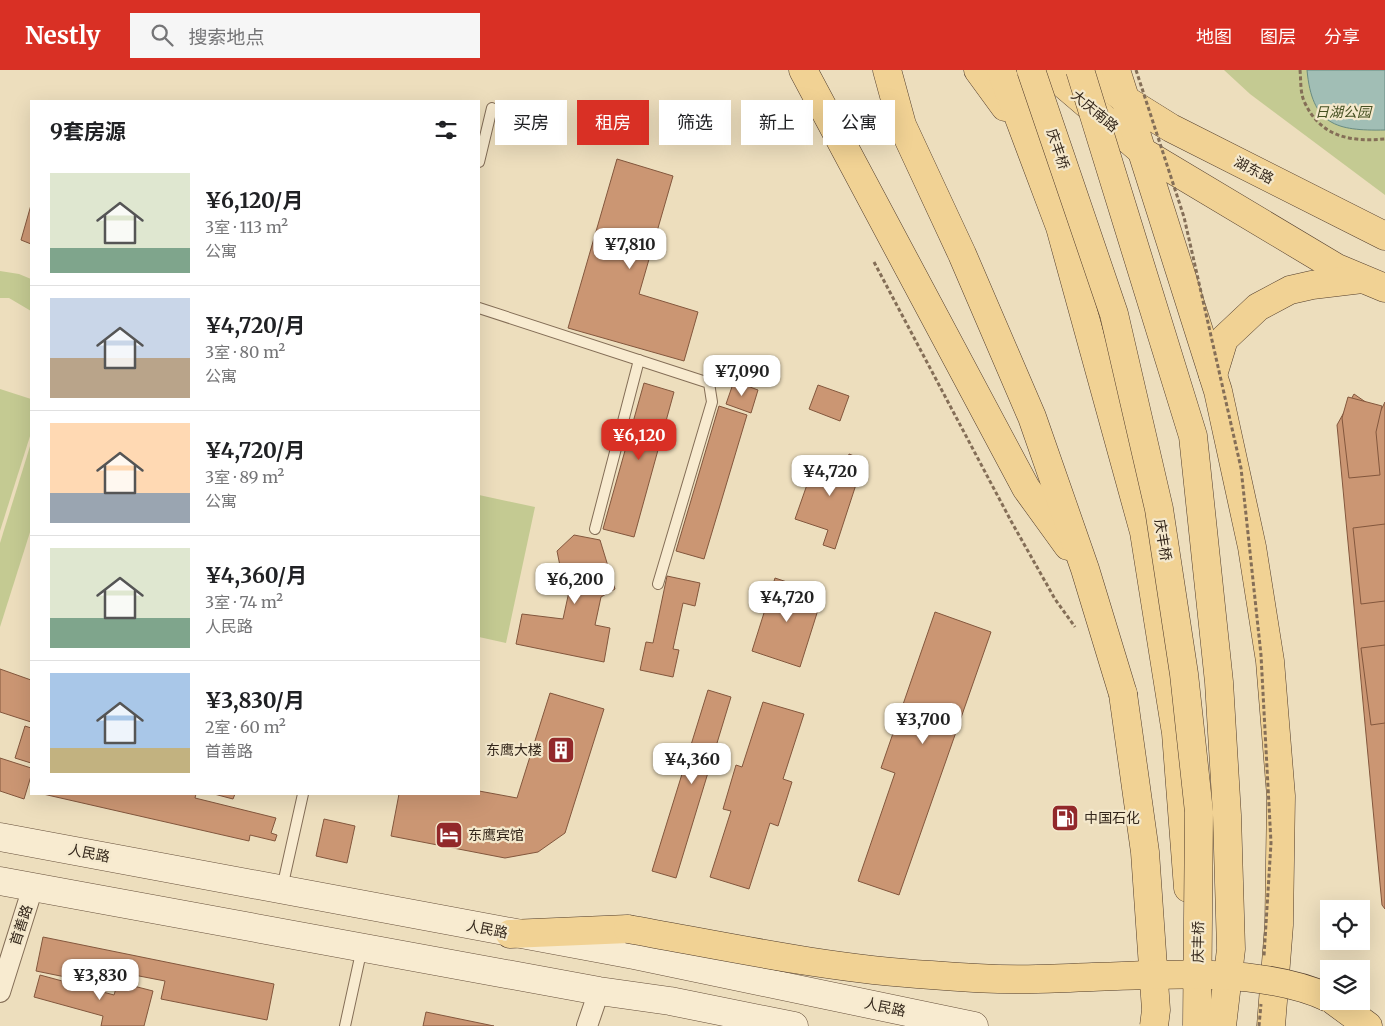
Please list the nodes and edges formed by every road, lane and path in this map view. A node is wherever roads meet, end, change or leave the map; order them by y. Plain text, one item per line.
1 (803, 70) edge
2 (887, 70) edge
3 (978, 70) edge
4 (1001, 70) edge
5 (1031, 70) edge
6 (1047, 70) edge
7 (1080, 70) edge
8 (1086, 70) edge
9 (1116, 70) edge
10 (1300, 70) edge
11 (1126, 100) junction
12 (492, 108) dead end
13 (1026, 136) junction
14 (1385, 139) edge
15 (1143, 152) junction
16 (480, 158) edge
17 (1385, 236) edge
18 (1374, 284) edge
19 (480, 308) edge
20 (639, 360) junction
21 (1213, 375) junction
22 (595, 529) dead end
23 (1085, 569) junction
24 (658, 584) dead end
25 (303, 795) edge
26 (0, 837) edge
27 (0, 881) edge
28 (33, 887) junction
29 (282, 890) junction
30 (510, 934) junction
31 (362, 947) junction
32 (599, 991) junction
33 (0, 992) edge
34 (1320, 994) edge
35 (1346, 1010) edge
36 (345, 1026) edge
37 (587, 1026) edge
38 (794, 1026) edge
39 (974, 1026) edge
40 (1154, 1026) edge
41 (1197, 1026) edge
42 (1222, 1026) edge
43 (1271, 1026) edge
44 (1368, 1026) edge

1 - 23 main road
2 - 23 main road
3 - 13 main road
4 - 13 main road
5 - 41 main road, 庆丰桥, bridge
6 - 15 main road, 大庆南路
7 - 42 main road, bridge
8 - 11 main road, 大庆南路
9 - 11 main road
10 - 14 path
11 - 15 main road
11 - 17 main road, 湖东路
12 - 16 lane
13 - 41 main road
15 - 18 main road
15 - 21 main road
18 - 21 main road
19 - 20 lane
20 - 22 lane
20 - 24 lane
21 - 43 main road
23 - 40 main road, bridge
25 - 29 lane
26 - 29 main road, 人民路
27 - 28 main road
28 - 31 main road
28 - 33 street, 首善路
29 - 30 main road, 人民路
30 - 34 main road, bridge
30 - 39 main road, 人民路
31 - 32 main road
31 - 36 lane
32 - 37 street
32 - 38 main road
35 - 44 main road

